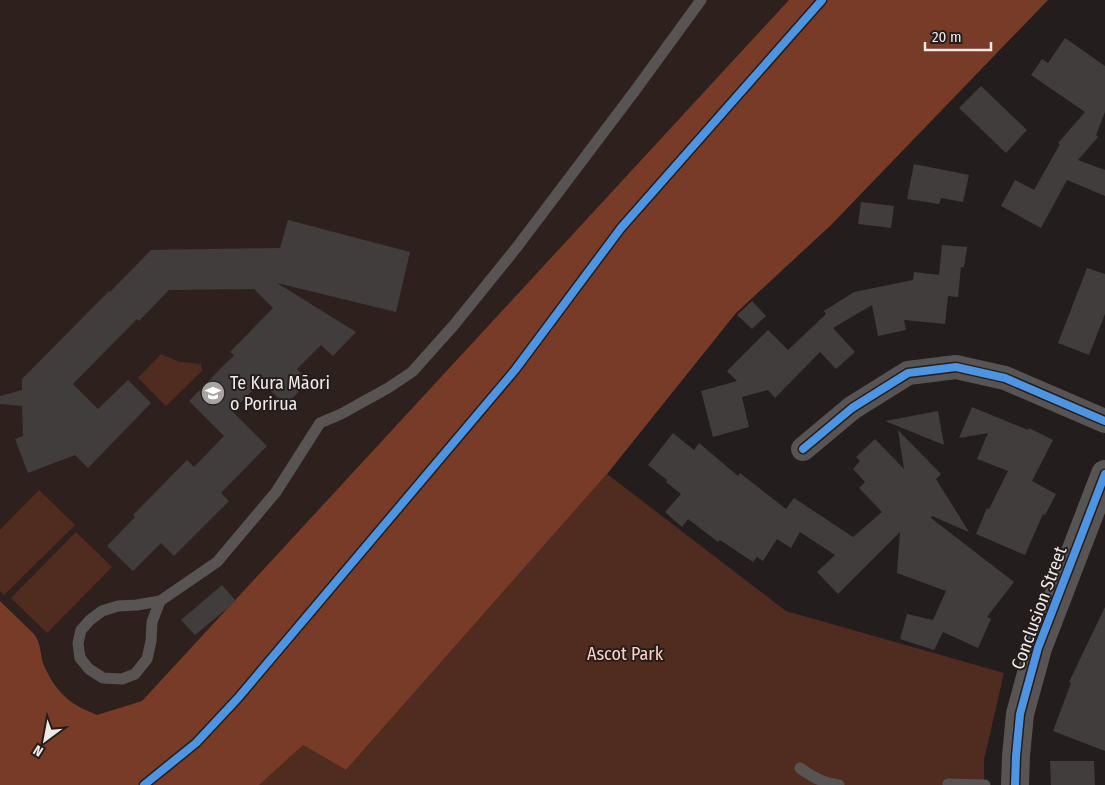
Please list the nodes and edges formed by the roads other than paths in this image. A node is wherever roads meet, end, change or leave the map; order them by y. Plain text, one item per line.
1 (701, 0) edge
2 (1105, 421) edge
3 (803, 449) dead end
4 (1105, 474) edge
5 (160, 601) junction
6 (800, 768) dead end
7 (948, 784) dead end
8 (839, 785) edge
9 (986, 785) edge
10 (1015, 785) edge

1 - 5 lane
2 - 3 street
4 - 10 street, Conclusion Street
5 - 5 lane
6 - 8 lane
7 - 9 lane

